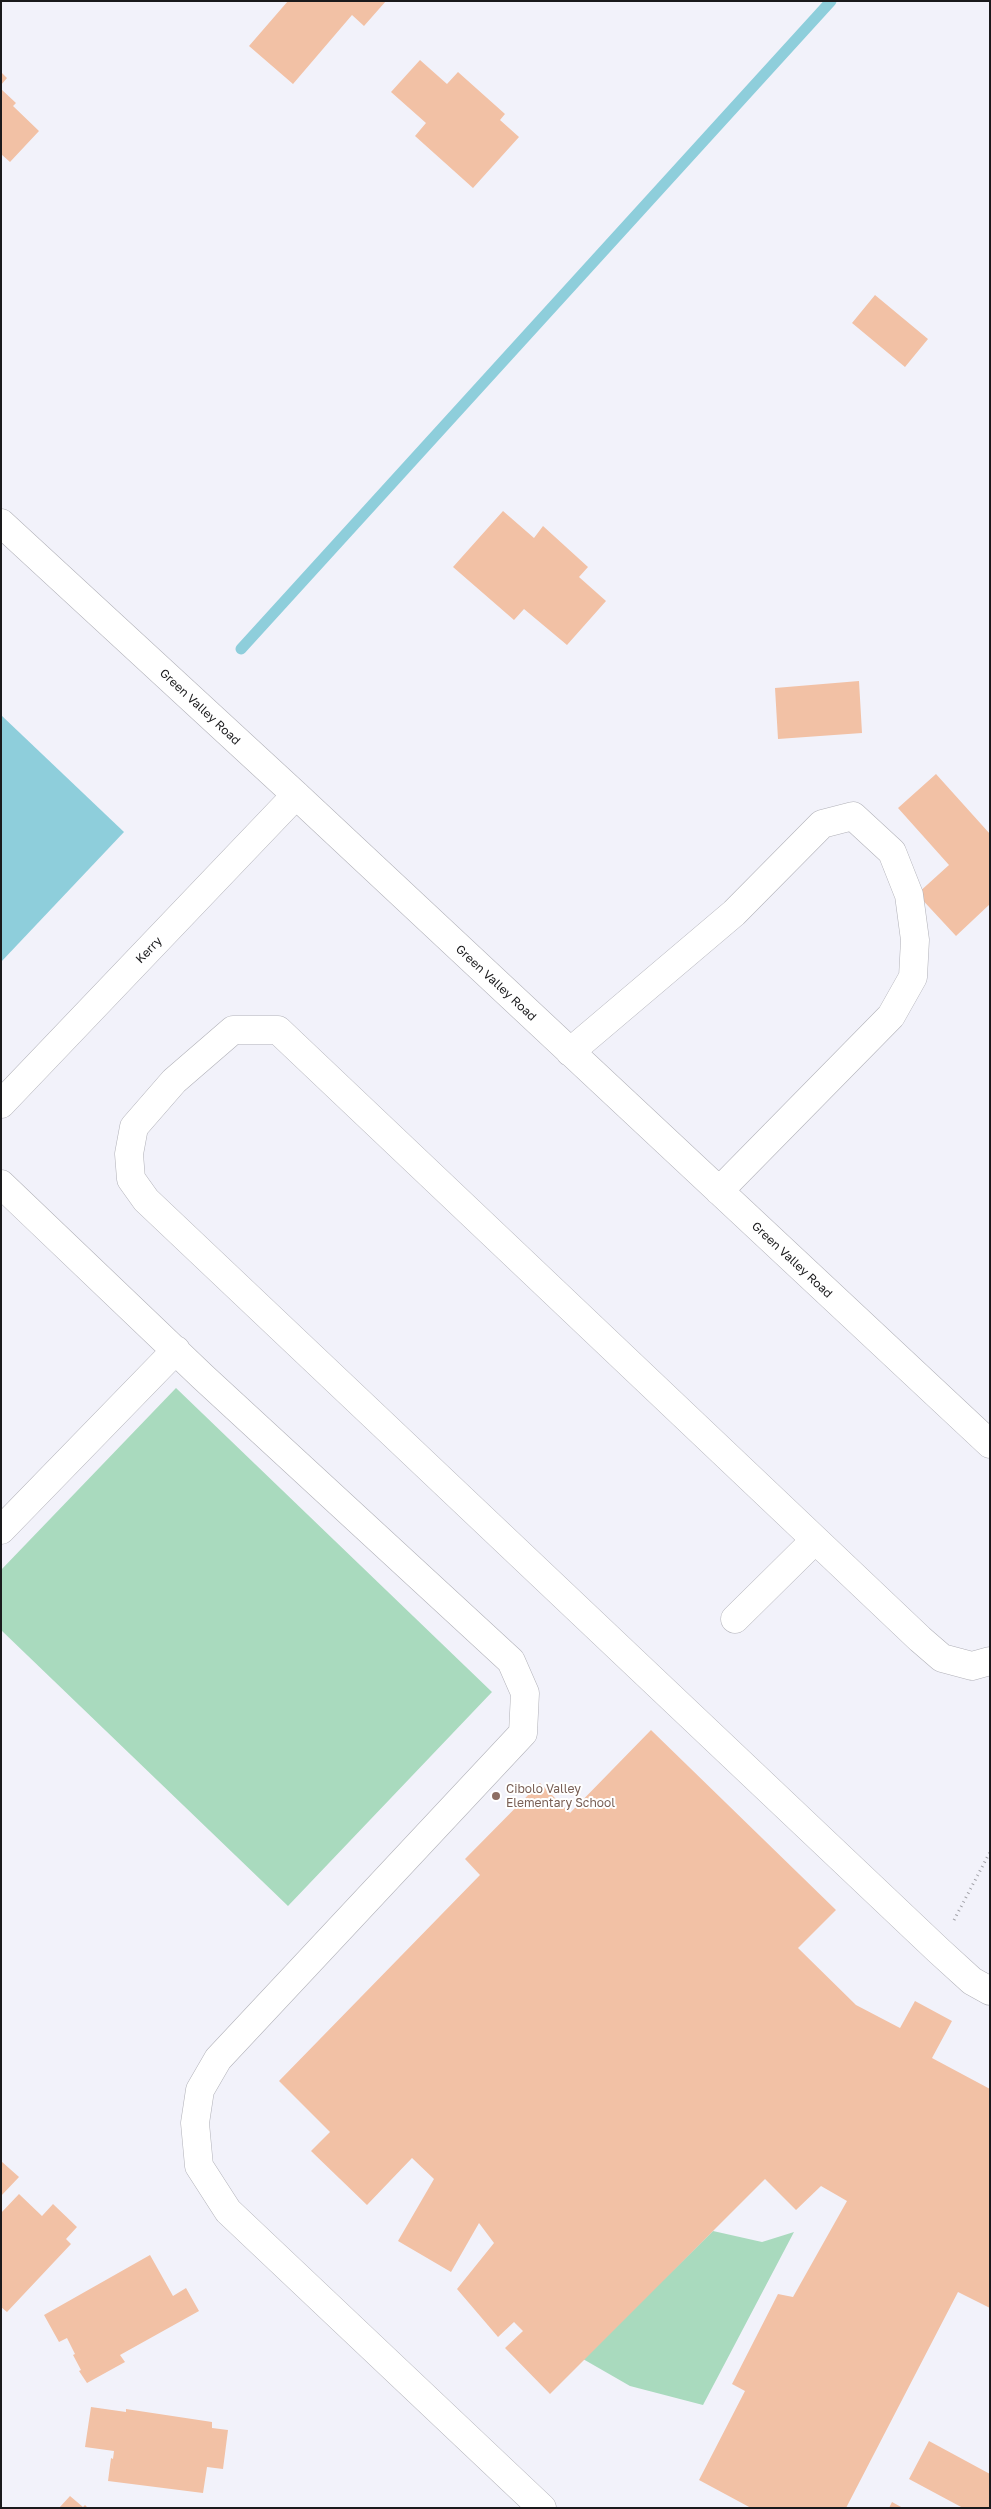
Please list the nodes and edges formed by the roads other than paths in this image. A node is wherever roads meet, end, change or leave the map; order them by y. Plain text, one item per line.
1 (1, 524) edge
2 (296, 795) junction
3 (570, 1052) junction
4 (1, 1104) edge
5 (1, 1184) edge
6 (719, 1191) junction
7 (176, 1350) junction
8 (990, 1444) edge
9 (1, 1530) edge
10 (815, 1540) junction
11 (735, 1619) dead end
12 (990, 1661) edge
13 (990, 1991) edge
14 (542, 2508) edge

1 - 2 street, Green Valley Road
2 - 3 street, Green Valley Road
2 - 4 street, Kerry
3 - 6 street, Green Valley Road
3 - 6 street
5 - 7 street
6 - 8 street, Green Valley Road
7 - 9 street
7 - 14 street
10 - 11 street
10 - 12 street
10 - 13 street

